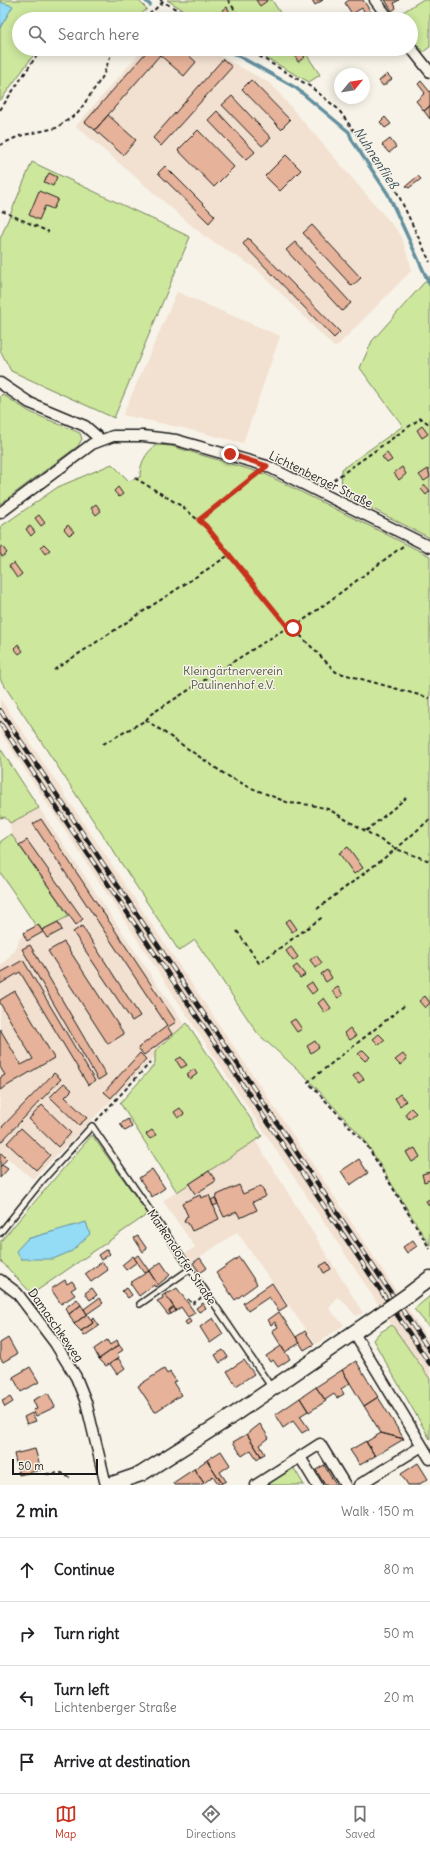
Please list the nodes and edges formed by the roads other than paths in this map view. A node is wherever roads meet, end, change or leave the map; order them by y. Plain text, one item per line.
1 (375, 0) edge
2 (384, 12) edge
3 (417, 56) edge
4 (430, 72) edge
5 (0, 383) edge
6 (101, 440) junction
7 (0, 513) edge
8 (430, 547) edge
9 (0, 1233) edge
10 (190, 1269) junction
11 (430, 1278) edge
12 (0, 1280) edge
13 (140, 1304) dead end
14 (354, 1333) junction
15 (272, 1389) junction
16 (422, 1446) junction
17 (300, 1457) junction
18 (430, 1458) edge
19 (106, 1485) edge
20 (109, 1485) edge
21 (256, 1485) edge
22 (317, 1485) edge
23 (345, 1485) edge
24 (359, 1485) edge

1 - 2 street
3 - 4 street
5 - 6 street
6 - 7 street, Lichtenberger Straße
6 - 8 street, Lichtenberger Straße
9 - 10 lane, Markendorfer Straße
10 - 13 lane
10 - 15 lane, Markendorfer Straße
11 - 14 street, bridge
12 - 19 street, Damaschkeweg
14 - 15 street
14 - 16 street
15 - 20 street
16 - 18 street
16 - 24 street
17 - 21 street
17 - 22 street
17 - 23 street

